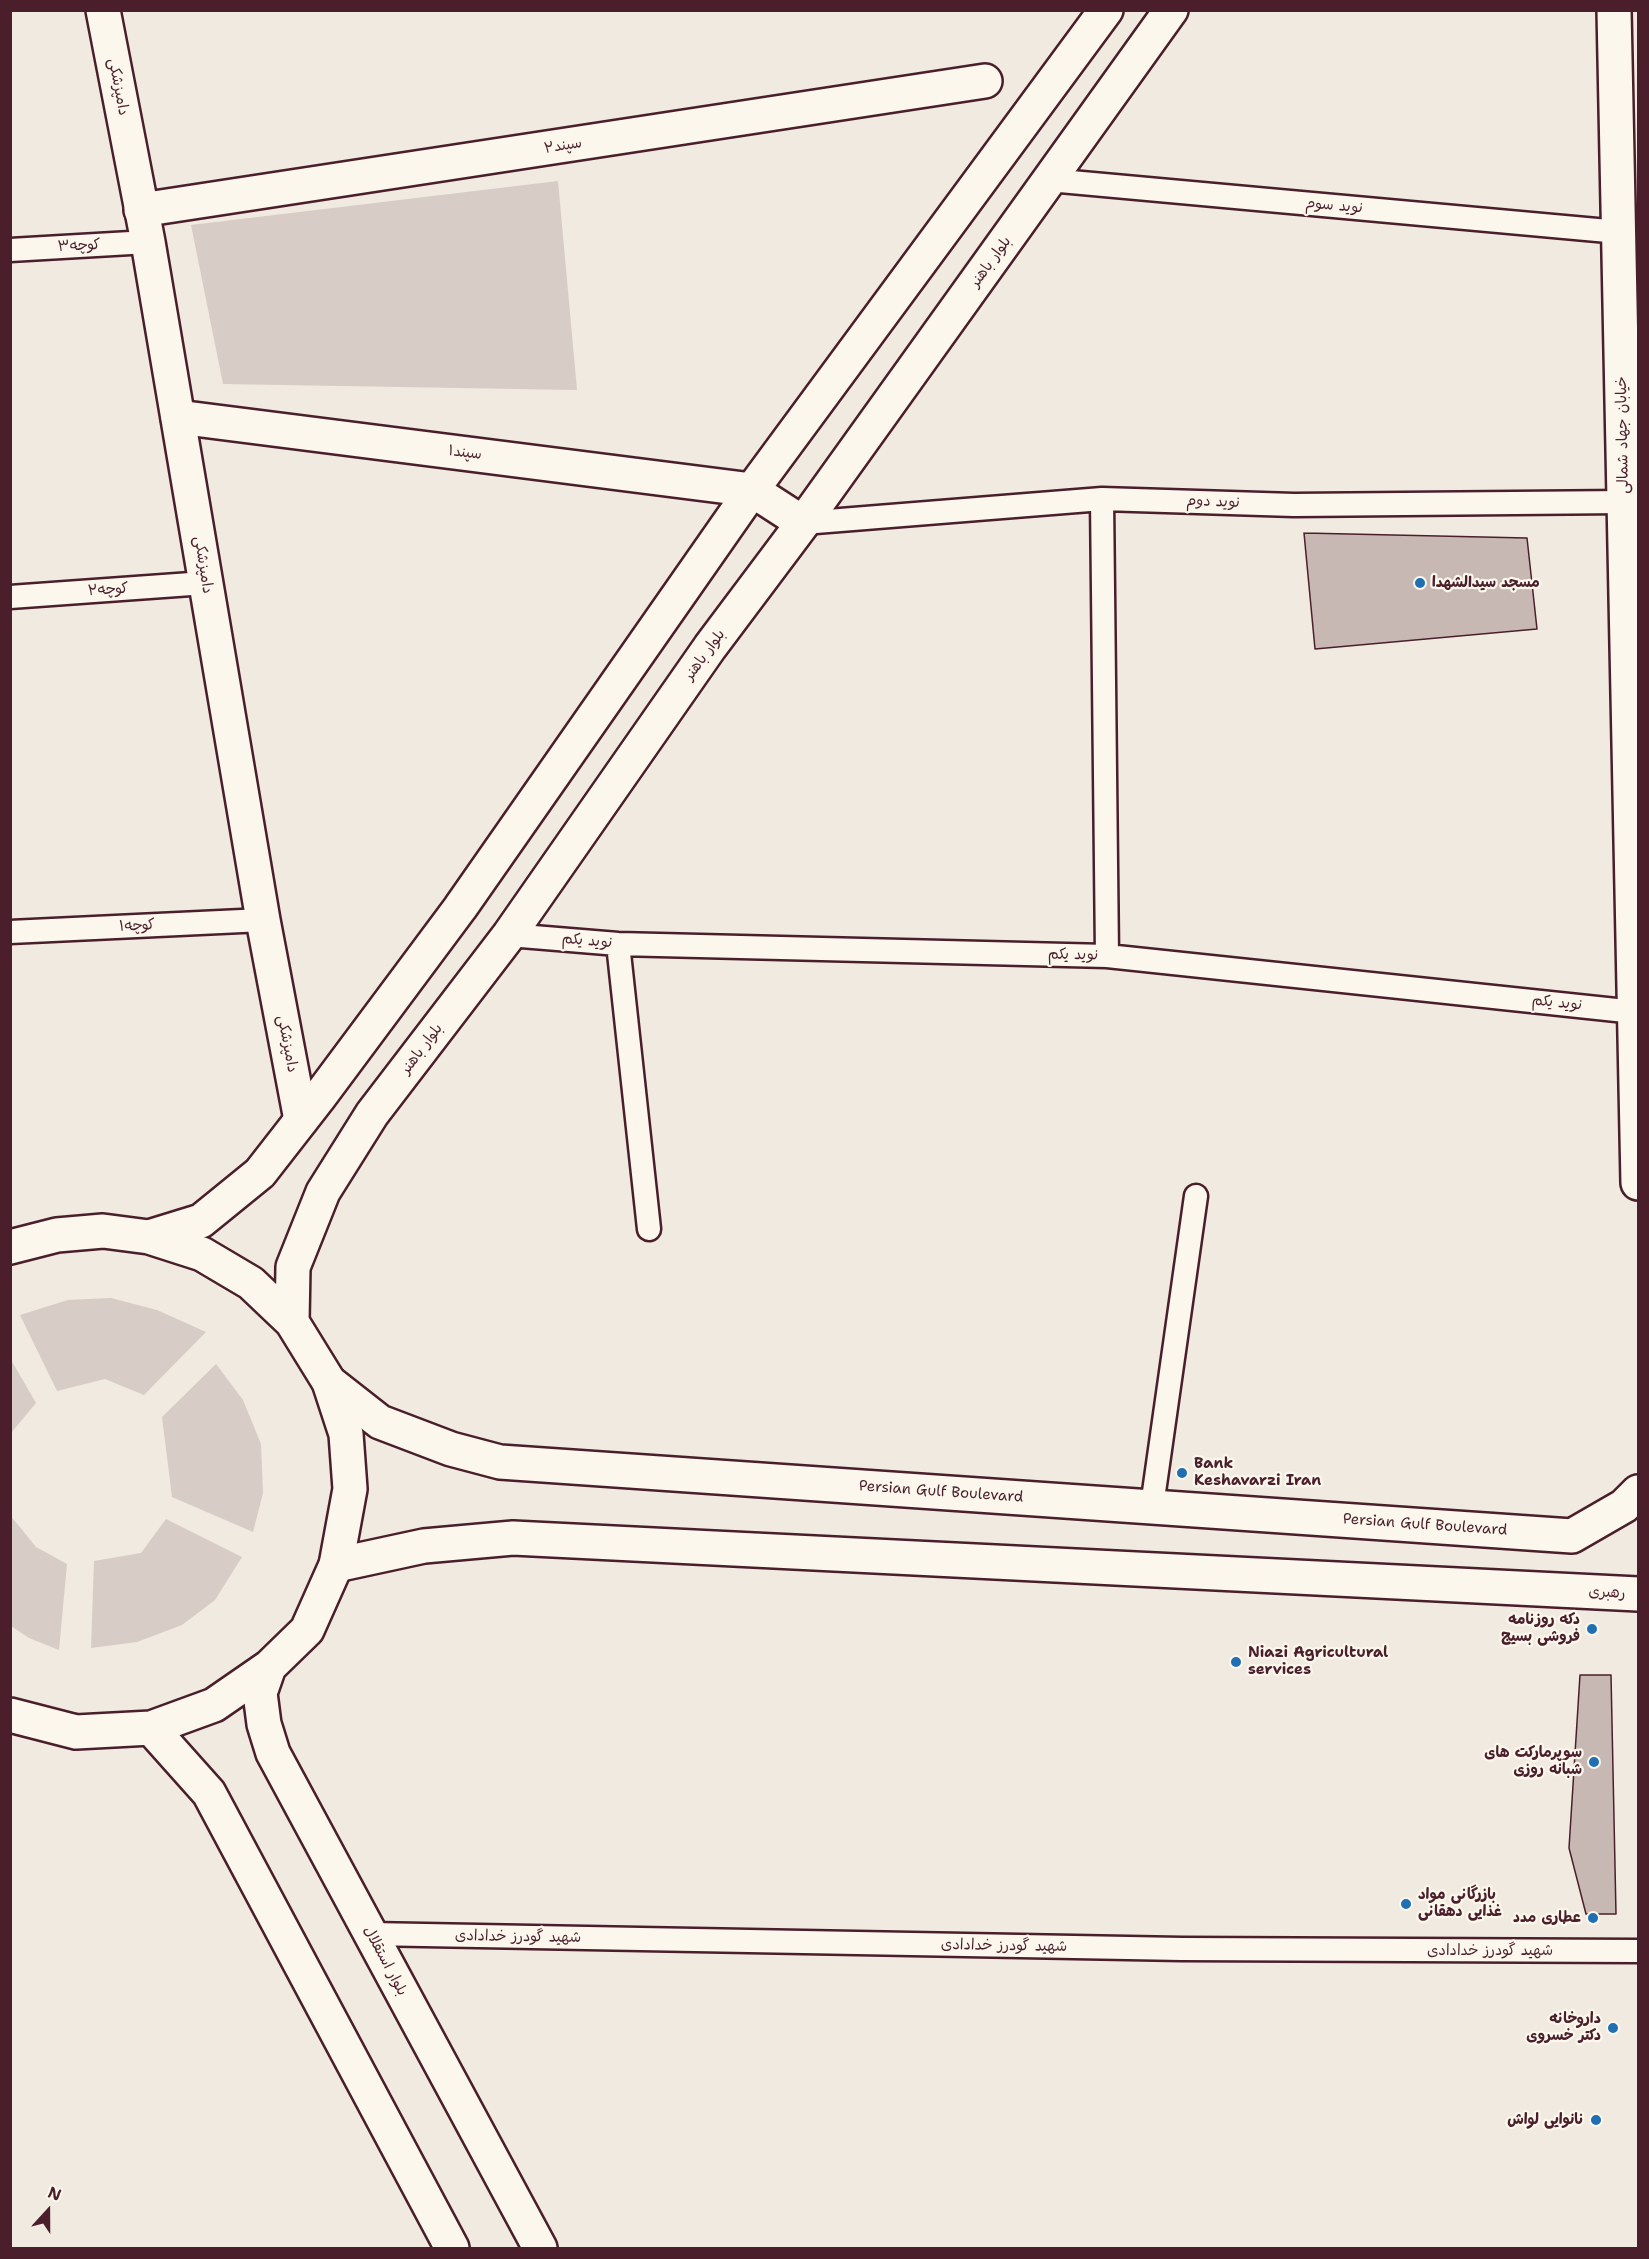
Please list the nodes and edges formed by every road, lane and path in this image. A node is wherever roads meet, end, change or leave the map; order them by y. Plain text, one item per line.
1 (103, 10) edge
2 (1106, 10) edge
3 (1171, 10) edge
4 (1614, 10) edge
5 (985, 81) dead end
6 (1049, 180) junction
7 (141, 210) junction
8 (1619, 232) junction
9 (148, 242) junction
10 (10, 250) edge
11 (1630, 348) edge
12 (178, 417) junction
13 (752, 490) junction
14 (1102, 499) junction
15 (1624, 502) junction
16 (802, 523) junction
17 (206, 583) junction
18 (10, 597) edge
19 (263, 920) junction
20 (10, 932) edge
21 (509, 935) junction
22 (618, 944) junction
23 (1107, 956) junction
24 (1637, 1012) edge
25 (328, 1086) junction
26 (372, 1114) junction
27 (301, 1120) junction
28 (1638, 1183) edge
29 (1196, 1196) dead end
30 (649, 1229) dead end
31 (149, 1237) junction
32 (10, 1247) edge
33 (291, 1322) junction
34 (329, 1382) junction
35 (1638, 1492) edge
36 (1152, 1506) junction
37 (336, 1565) junction
38 (1638, 1594) edge
39 (269, 1667) junction
40 (10, 1715) edge
41 (151, 1728) junction
42 (370, 1934) junction
43 (1638, 1951) edge
44 (452, 2248) edge
45 (540, 2248) edge

1 - 7 main road, دامپزشکی
2 - 13 main road
3 - 6 main road, بلوار باهنر
4 - 8 main road, خیابان جهاد شمالی
5 - 7 main road, سپند۲
6 - 8 lane, نوید سوم
6 - 16 main road, بلوار باهنر
7 - 9 main road, دامپزشکی
8 - 11 main road, خیابان جهاد شمالی
9 - 10 lane, کوچه۳
9 - 12 main road, دامپزشکی
11 - 15 main road, خیابان جهاد شمالی
12 - 13 main road, سپند۱
12 - 17 main road, دامپزشکی
13 - 16 main road
13 - 25 main road
14 - 15 lane, نوید دوم
14 - 16 lane, نوید دوم
14 - 23 lane
15 - 24 main road, خیابان جهاد شمالی
16 - 21 main road, بلوار باهنر
17 - 18 lane, کوچه۲
17 - 19 main road, دامپزشکی
19 - 20 lane, کوچه۱
19 - 27 main road, دامپزشکی
21 - 22 lane, نوید یکم
21 - 26 main road, بلوار باهنر
22 - 23 lane, نوید یکم
22 - 30 lane
23 - 24 lane, نوید یکم
24 - 28 main road, خیابان جهاد شمالی
25 - 26 main road
25 - 27 main road
26 - 33 main road, بلوار باهنر
27 - 31 main road
29 - 36 lane
31 - 32 main road
31 - 33 main road
33 - 34 main road
34 - 36 main road, Persian Gulf Boulevard
34 - 37 main road
35 - 36 main road, Persian Gulf Boulevard
37 - 38 main road, رهبری
37 - 39 main road
39 - 41 main road
39 - 42 main road, بلوار استقلال
40 - 41 main road
41 - 44 main road
42 - 43 lane, شهید گودرز خدادادی
42 - 45 main road, بلوار استقلال

